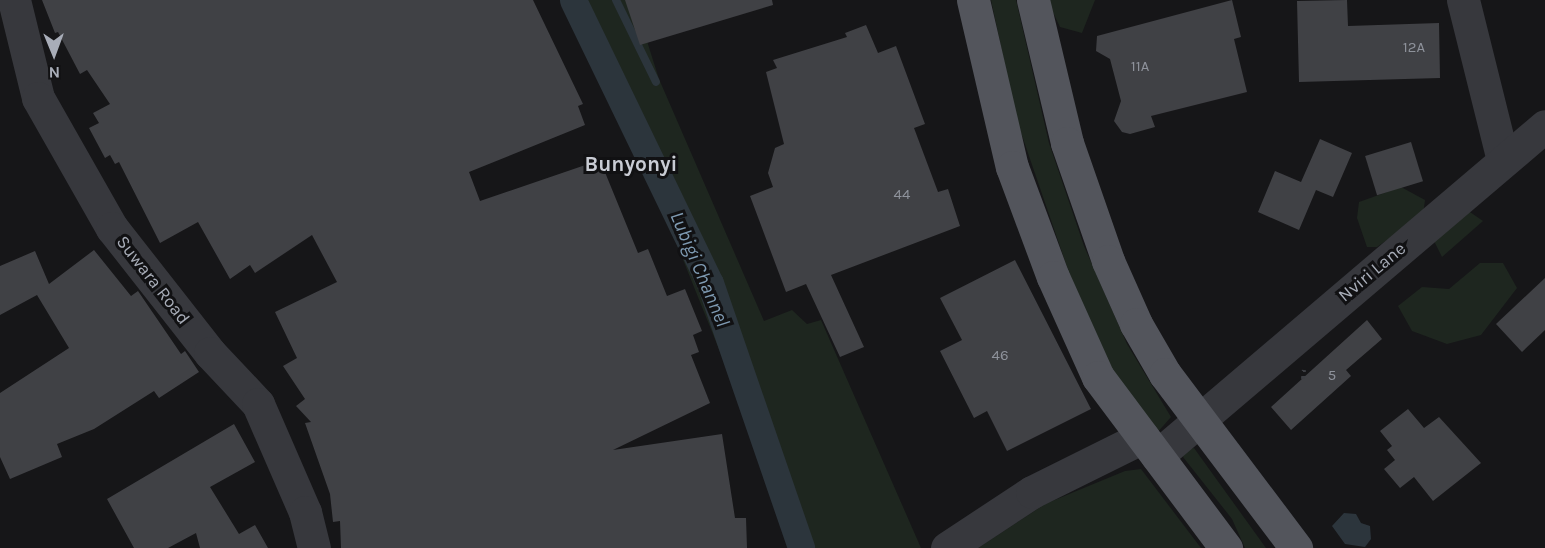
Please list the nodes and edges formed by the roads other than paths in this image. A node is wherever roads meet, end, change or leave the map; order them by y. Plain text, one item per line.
1 (14, 0) edge
2 (974, 0) edge
3 (1033, 0) edge
4 (1463, 0) edge
5 (1545, 126) edge
6 (1503, 161) junction
7 (1198, 418) junction
8 (1150, 447) junction
9 (314, 548) edge
10 (947, 548) edge
11 (1226, 548) edge
12 (1296, 548) edge

1 - 9 street, Suwara Road
2 - 8 main road
3 - 7 main road
4 - 6 street
5 - 6 street, Nviri Lane
6 - 7 street, Nviri Lane
7 - 8 street, Nviri Lane
7 - 12 main road
8 - 10 street, Nviri Lane
8 - 11 main road

